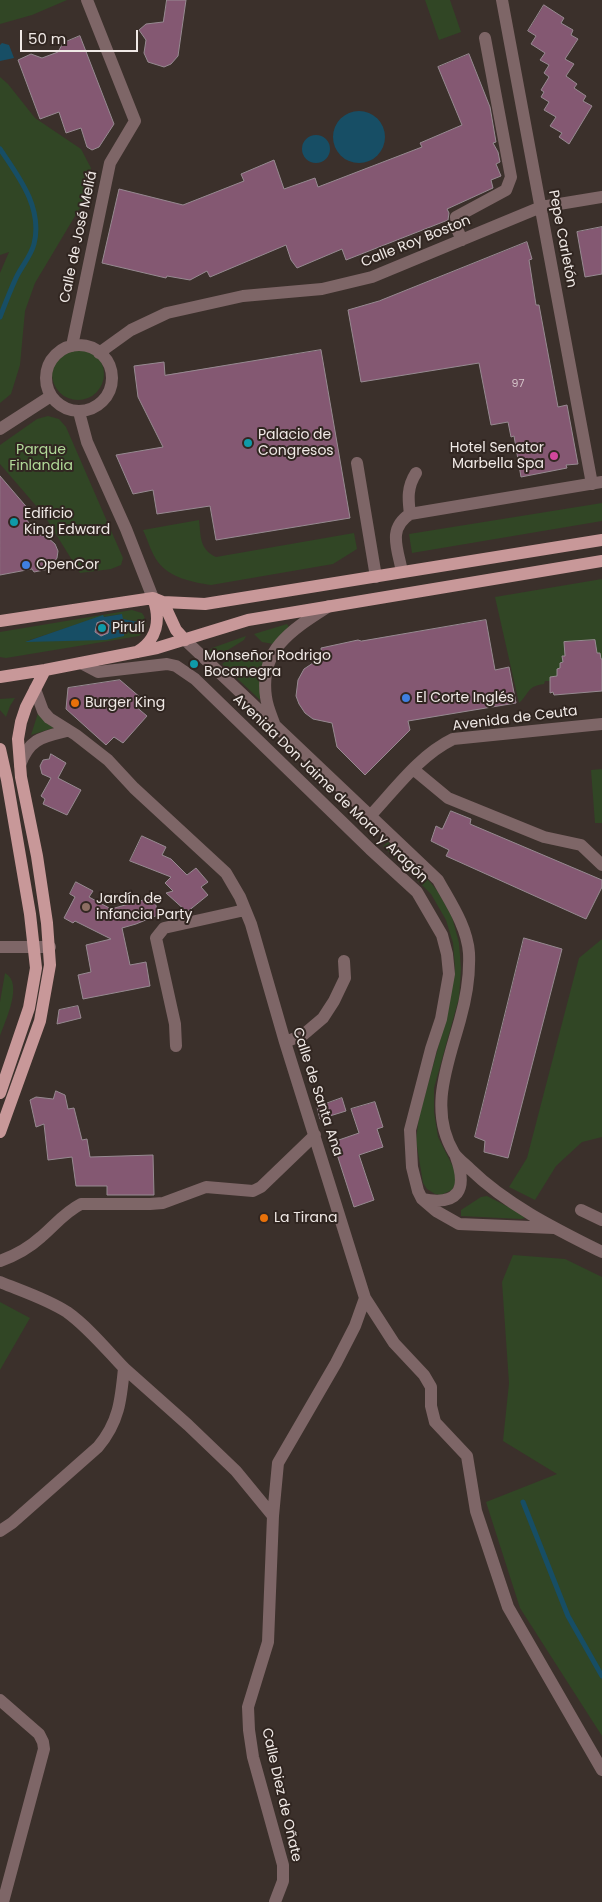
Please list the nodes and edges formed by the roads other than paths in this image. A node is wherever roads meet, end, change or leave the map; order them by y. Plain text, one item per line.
1 (87, 0) edge
2 (502, 0) edge
3 (485, 38) dead end
4 (602, 197) edge
5 (541, 207) junction
6 (462, 240) junction
7 (72, 346) junction
8 (99, 352) junction
9 (51, 396) junction
10 (79, 412) junction
11 (0, 430) edge
12 (357, 463) dead end
13 (416, 473) dead end
14 (597, 483) edge
15 (410, 514) junction
16 (602, 540) edge
17 (602, 561) edge
18 (402, 572) junction
19 (376, 577) junction
20 (158, 600) junction
21 (127, 602) junction
22 (330, 606) junction
23 (157, 616) junction
24 (0, 621) edge
25 (185, 640) junction
26 (134, 654) junction
27 (81, 663) junction
28 (45, 670) junction
29 (0, 677) edge
30 (35, 689) junction
31 (274, 724) junction
32 (602, 724) edge
33 (67, 731) junction
34 (0, 748) edge
35 (20, 765) junction
36 (413, 769) junction
37 (371, 815) junction
38 (602, 865) edge
39 (245, 910) junction
40 (0, 947) edge
41 (34, 948) junction
42 (50, 948) junction
43 (344, 961) dead end
44 (285, 1042) junction
45 (176, 1046) dead end
46 (0, 1094) edge
47 (0, 1132) edge
48 (315, 1135) junction
49 (455, 1154) junction
50 (422, 1198) junction
51 (581, 1210) dead end
52 (602, 1220) edge
53 (554, 1228) junction
54 (602, 1252) edge
55 (0, 1261) edge
56 (0, 1282) edge
57 (365, 1298) junction
58 (124, 1368) junction
59 (273, 1516) junction
60 (0, 1531) edge
61 (0, 1700) edge
62 (602, 1770) edge
63 (3, 1902) edge
64 (275, 1902) edge

1 - 7 street, Calle de José Meliá
2 - 5 street, Pepe Carletón
3 - 6 street
4 - 5 street, Calle Roy Boston
5 - 6 street, Calle Roy Boston
5 - 14 street, Pepe Carletón
6 - 8 street, Calle Roy Boston
7 - 8 street
7 - 9 street
8 - 10 street
9 - 10 street
9 - 11 street
10 - 20 street
12 - 19 street
13 - 15 street
14 - 15 street
15 - 18 street
16 - 18 main road
17 - 22 main road
18 - 19 main road
19 - 20 main road
20 - 21 main road
20 - 23 main road
20 - 25 main road
21 - 23 main road
21 - 24 main road
22 - 25 main road
22 - 31 street
23 - 26 main road
25 - 26 main road
25 - 31 street, Avenida Don Jaime de Mora y Aragón
26 - 27 main road
27 - 28 main road
27 - 50 street, Avenida Don Jaime de Mora y Aragón
28 - 29 main road
28 - 30 main road
30 - 33 street, Calle de Santa Ana
30 - 35 main road
31 - 37 street, Avenida Don Jaime de Mora y Aragón
32 - 36 street, Avenida de Ceuta
33 - 35 street
33 - 39 street, Calle de Santa Ana
34 - 41 main road
35 - 42 main road
36 - 37 street, Avenida de Ceuta
36 - 38 street
37 - 49 street, Avenida Don Jaime de Mora y Aragón
39 - 44 street, Calle de Santa Ana
39 - 45 street
40 - 41 street
41 - 42 street
41 - 46 main road
42 - 47 main road
43 - 44 street
44 - 48 street, Calle de Santa Ana
48 - 55 street
48 - 57 street, Calle de Santa Ana
49 - 50 street
49 - 53 street, Avenida Don Jaime de Mora y Aragón
50 - 53 street, Avenida Don Jaime de Mora y Aragón
51 - 52 street
53 - 54 street, Avenida Don Jaime de Mora y Aragón
56 - 58 street
57 - 59 street
57 - 62 street, Calle de Santa Ana
58 - 59 street
58 - 60 street
59 - 64 street, Calle Diez de Oñate
61 - 63 street

